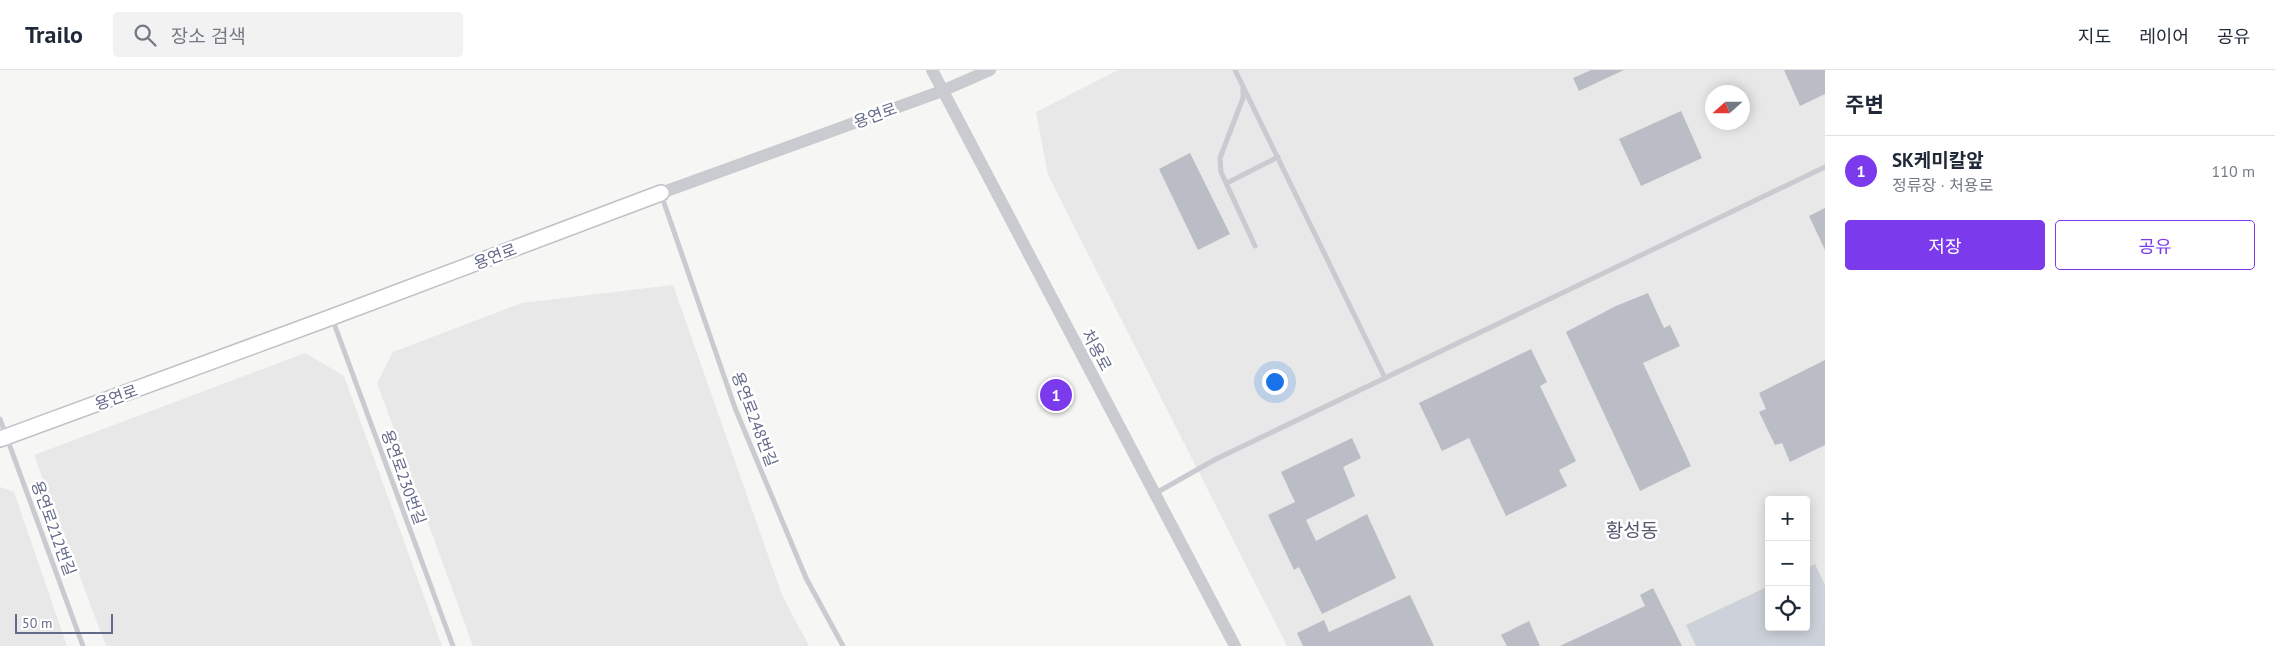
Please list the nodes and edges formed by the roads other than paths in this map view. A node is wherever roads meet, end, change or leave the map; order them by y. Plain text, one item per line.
1 (932, 70) edge
2 (990, 70) edge
3 (1235, 70) edge
4 (1243, 86) junction
5 (942, 91) junction
6 (1278, 157) junction
7 (1825, 168) edge
8 (1227, 183) junction
9 (660, 193) junction
10 (1255, 246) dead end
11 (332, 317) junction
12 (1385, 378) junction
13 (0, 419) edge
14 (3, 438) edge
15 (1155, 494) junction
16 (84, 646) edge
17 (452, 646) edge
18 (844, 646) edge
19 (1235, 646) edge

1 - 5 street, 처용로
2 - 5 street, 용연로
3 - 4 lane
4 - 6 lane
4 - 8 lane
5 - 9 street, 용연로
5 - 15 street, 처용로
6 - 8 lane
6 - 12 lane
7 - 12 lane
8 - 10 lane
9 - 11 main road, 용연로
9 - 18 lane, 용연로248번길
11 - 14 main road, 용연로
11 - 17 lane, 용연로230번길
12 - 15 lane
13 - 14 lane, 용연로212번길
14 - 16 lane, 용연로212번길
15 - 19 street, 처용로

